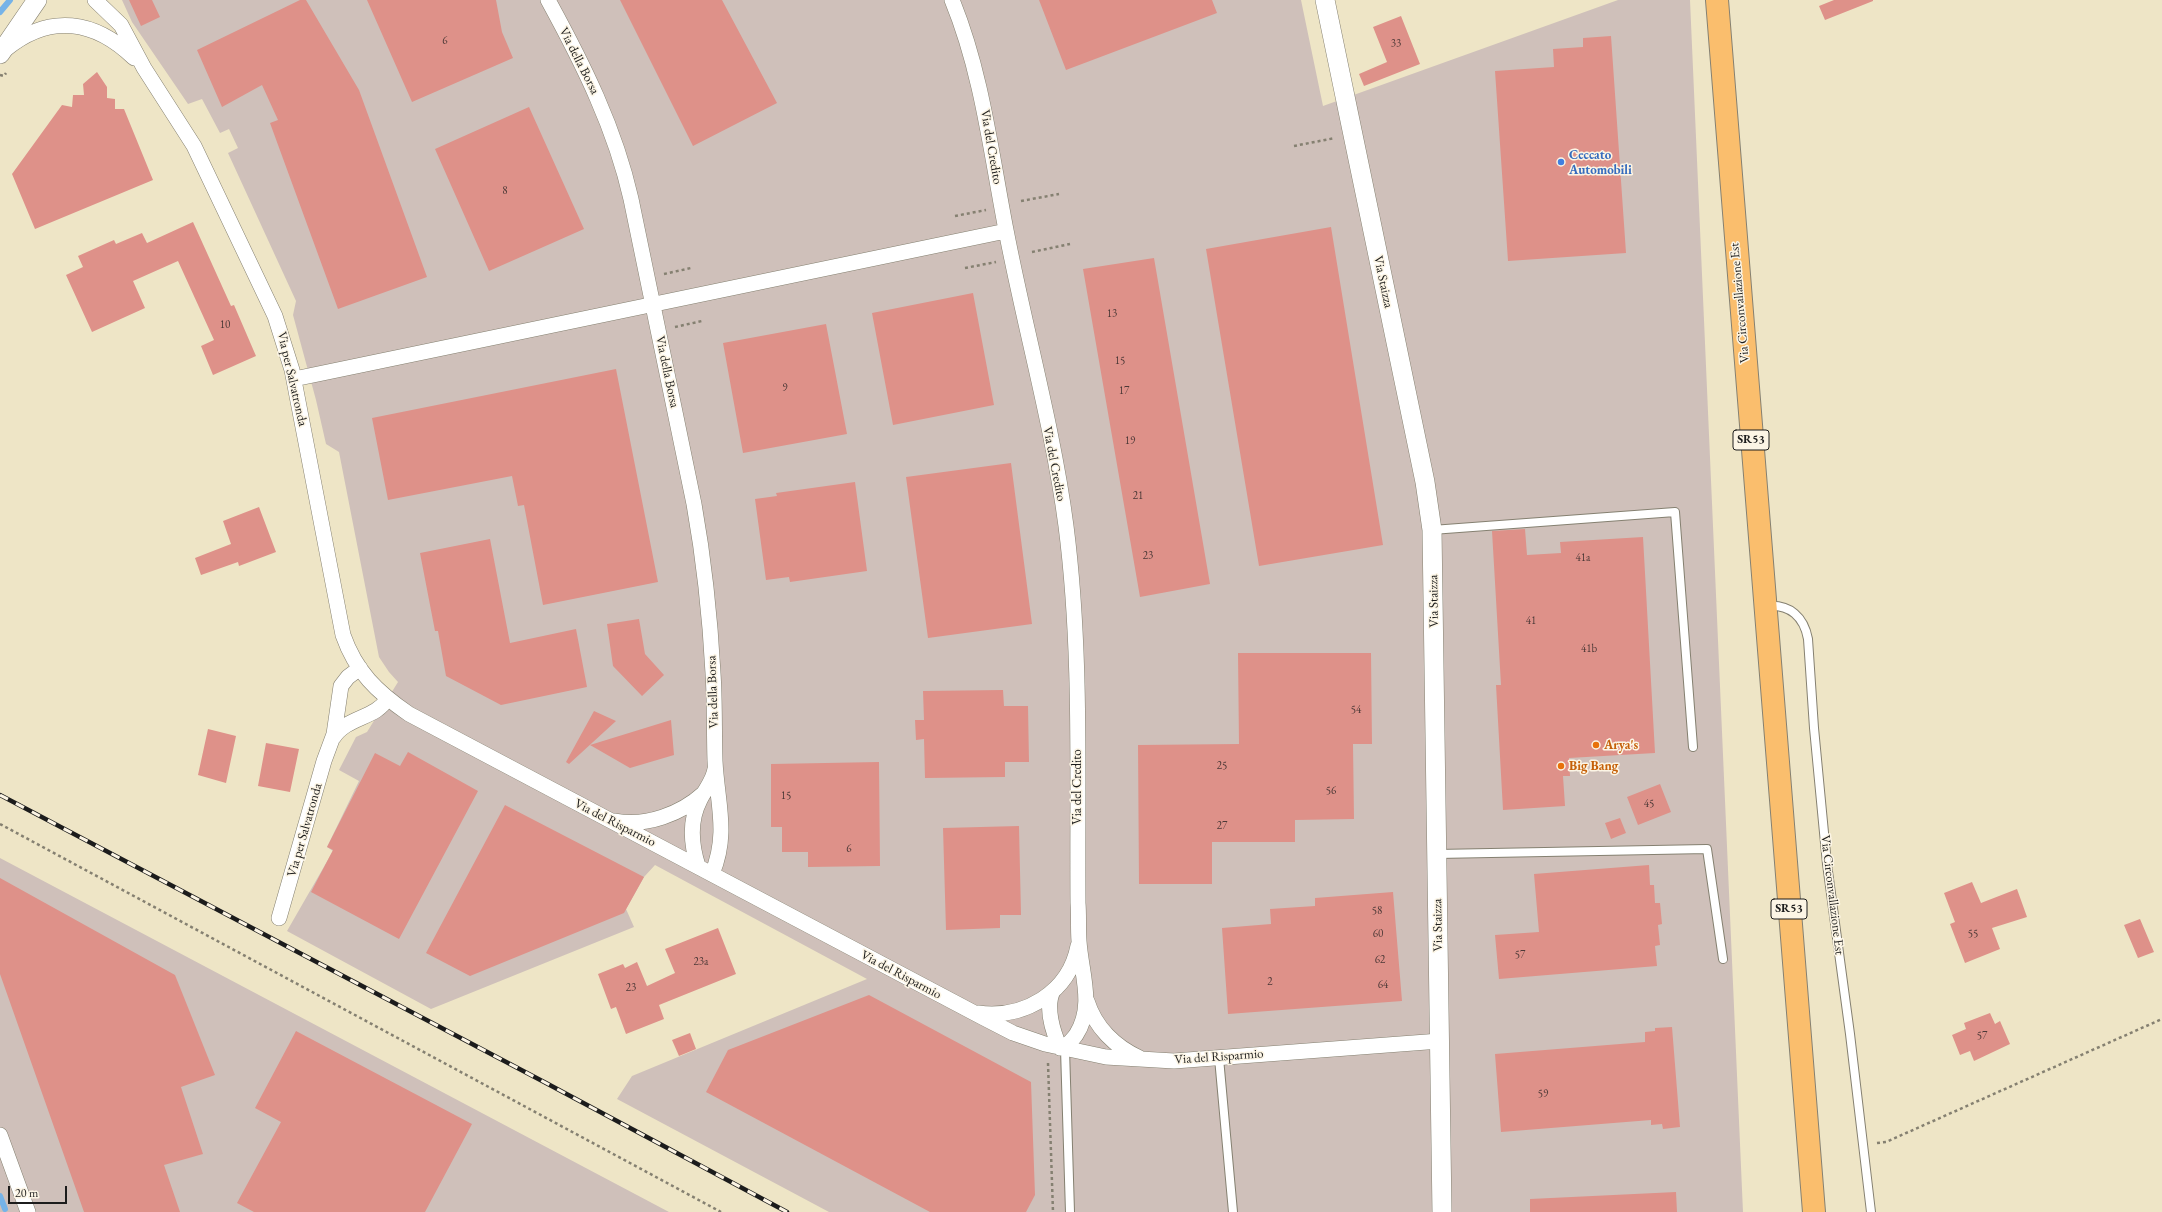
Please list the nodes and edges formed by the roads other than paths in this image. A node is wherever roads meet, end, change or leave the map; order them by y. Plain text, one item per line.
1 (37, 0) edge
2 (48, 0) edge
3 (95, 0) edge
4 (548, 0) edge
5 (952, 0) edge
6 (1325, 0) edge
7 (1717, 0) edge
8 (15, 34) junction
9 (3, 60) edge
10 (144, 68) junction
11 (1006, 231) junction
12 (653, 304) junction
13 (294, 379) junction
14 (1432, 530) junction
15 (1764, 606) junction
16 (360, 668) junction
17 (387, 699) junction
18 (409, 714) joint
19 (331, 742) junction
20 (1693, 747) dead end
21 (715, 760) junction
22 (705, 791) junction
23 (604, 818) junction
24 (1437, 854) junction
25 (698, 866) junction
26 (712, 874) junction
27 (279, 918) dead end
28 (1079, 939) junction
29 (1722, 959) dead end
30 (1053, 991) junction
31 (1086, 997) junction
32 (971, 1012) junction
33 (1440, 1041) junction
34 (1063, 1049) junction
35 (1219, 1058) junction
36 (1146, 1060) junction
37 (0, 1135) edge
38 (28, 1212) edge
39 (1070, 1212) edge
40 (1232, 1212) edge
41 (1442, 1212) edge
42 (1814, 1212) edge
43 (1871, 1212) edge

1 - 8 street
2 - 8 street
3 - 10 street, Via per Salvatronda
4 - 12 street, Via della Borsa
5 - 11 street, Via del Credito
6 - 14 street, Via Staizza
7 - 15 main road, Via Circonvallazione Est / SR53
8 - 9 street
9 - 10 street, Via per Salvatronda
10 - 13 street, Via per Salvatronda
11 - 12 street
11 - 28 street, Via del Credito
12 - 13 street
12 - 21 street, Via della Borsa
13 - 16 street, Via per Salvatronda
14 - 20 lane
14 - 24 street, Via Staizza
15 - 42 main road, Via Circonvallazione Est / SR53
15 - 43 lane, Via Circonvallazione Est
16 - 17 street, Via per Salvatronda
16 - 19 street, Via per Salvatronda
17 - 18 street, Via per Salvatronda
17 - 19 street, Via per Salvatronda
18 - 23 street, Via del Risparmio
19 - 27 street, Via per Salvatronda
21 - 22 street, Via della Borsa
21 - 26 street, Via della Borsa
22 - 23 street
22 - 25 street, Via della Borsa
23 - 25 street, Via del Risparmio
24 - 29 lane
24 - 33 street, Via Staizza
25 - 26 street, Via del Risparmio
26 - 32 street, Via del Risparmio
28 - 30 street, Via del Credito
28 - 31 street, Via del Credito
30 - 32 street, Via del Credito
30 - 34 street, Via del Credito
31 - 34 street, Via del Credito
31 - 36 street, Via del Credito
32 - 34 street, Via del Risparmio
33 - 35 street, Via del Risparmio
33 - 41 street, Via Staizza
34 - 36 street, Via del Risparmio
34 - 39 lane
35 - 36 street, Via del Risparmio
35 - 40 lane
37 - 38 street

